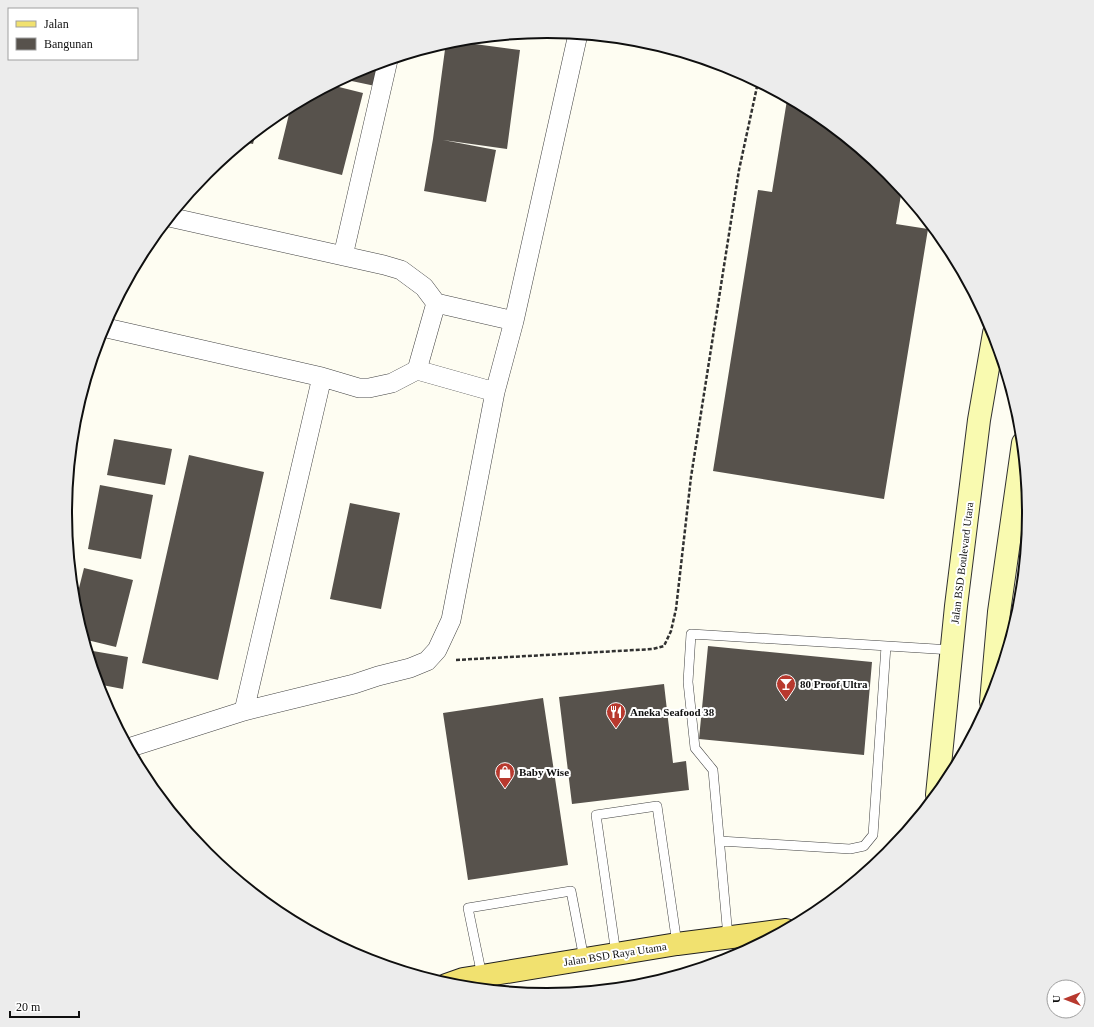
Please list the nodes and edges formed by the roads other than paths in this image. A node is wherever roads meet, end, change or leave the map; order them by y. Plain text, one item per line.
1 (577, 39) edge
2 (387, 66) edge
3 (175, 218) edge
4 (343, 256) junction
5 (436, 303) junction
6 (514, 321) junction
7 (109, 329) edge
8 (992, 347) edge
9 (417, 370) junction
10 (322, 377) junction
11 (495, 392) junction
12 (1020, 467) edge
13 (886, 646) junction
14 (952, 650) junction
15 (996, 669) edge
16 (244, 711) junction
17 (133, 747) edge
18 (939, 782) edge
19 (720, 841) junction
20 (773, 932) edge
21 (728, 937) junction
22 (677, 944) junction
23 (616, 954) junction
24 (584, 959) junction
25 (482, 976) junction
26 (458, 981) edge

1 - 6 street
2 - 4 street
3 - 4 street
4 - 5 street
5 - 6 street
5 - 9 street
6 - 11 street
7 - 10 street
8 - 14 main road, Jalan BSD Boulevard Utara
9 - 10 street
9 - 11 street
10 - 16 street
11 - 16 street
12 - 15 main road
13 - 14 lane
13 - 19 lane
13 - 19 lane
14 - 18 main road, Jalan BSD Boulevard Utara
16 - 17 street
19 - 21 lane
20 - 21 main road, Jalan BSD Raya Utama
21 - 22 main road, Jalan BSD Raya Utama
22 - 23 main road, Jalan BSD Raya Utama
22 - 23 lane
23 - 24 main road, Jalan BSD Raya Utama
24 - 25 main road, Jalan BSD Raya Utama
24 - 25 lane
25 - 26 main road, Jalan BSD Raya Utama

